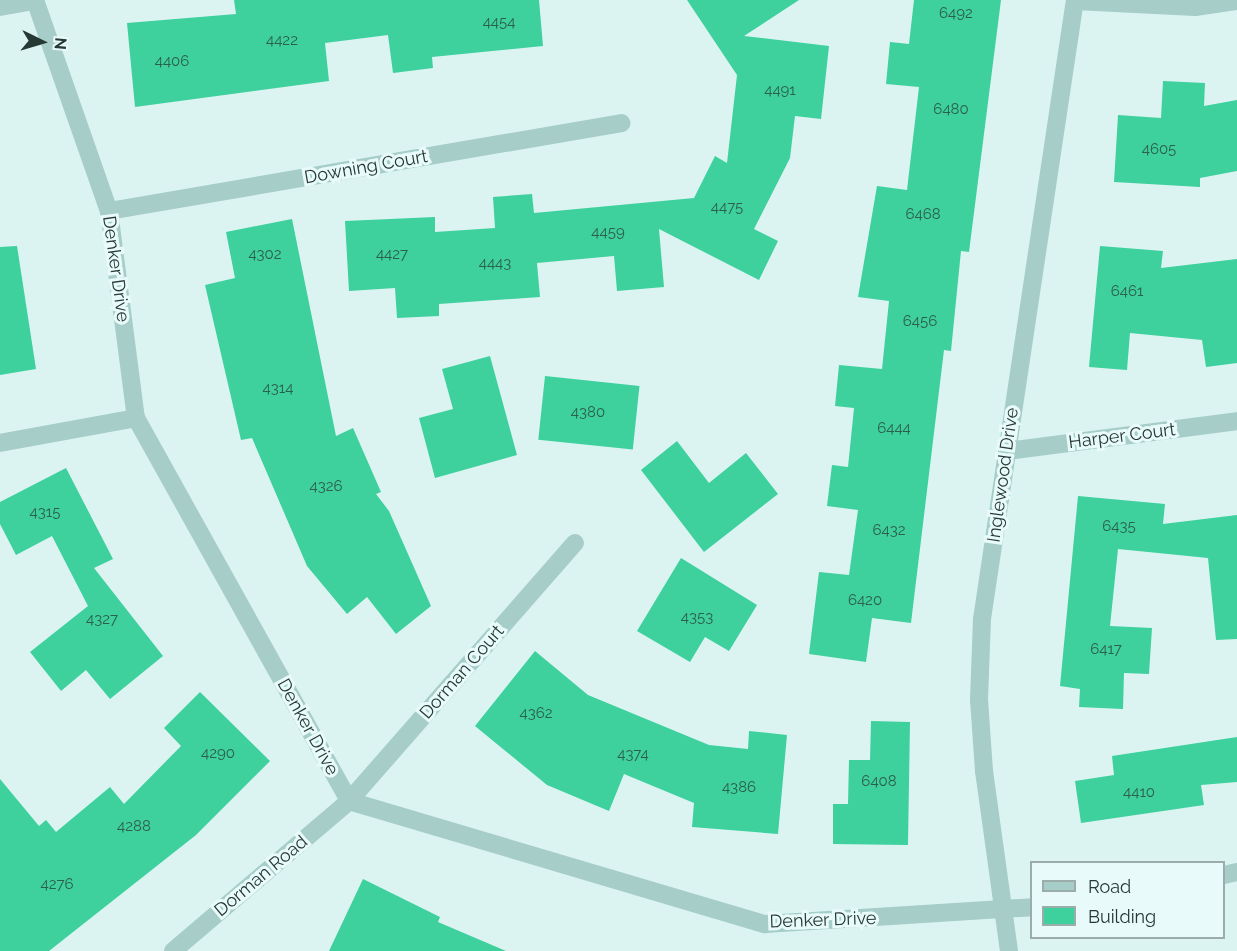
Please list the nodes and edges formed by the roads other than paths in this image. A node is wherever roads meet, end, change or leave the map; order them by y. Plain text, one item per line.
1 (35, 1) edge
2 (1075, 1) edge
3 (1237, 1) edge
4 (0, 7) edge
5 (622, 123) dead end
6 (109, 211) junction
7 (135, 418) junction
8 (1237, 421) edge
9 (0, 443) edge
10 (1006, 451) junction
11 (575, 543) dead end
12 (349, 801) junction
13 (1030, 907) edge
14 (1002, 911) junction
15 (173, 951) edge
16 (1008, 951) edge

1 - 4 street
1 - 6 street, Denker Drive
2 - 3 street
2 - 10 street, Inglewood Drive
5 - 6 street, Downing Court
6 - 7 street, Denker Drive
7 - 9 street
7 - 12 street, Denker Drive
8 - 10 street, Harper Court
10 - 14 street, Inglewood Drive
11 - 12 street, Dorman Court
12 - 14 street, Denker Drive
12 - 15 street, Dorman Road
13 - 14 street, Denker Drive
14 - 16 street, Inglewood Drive

